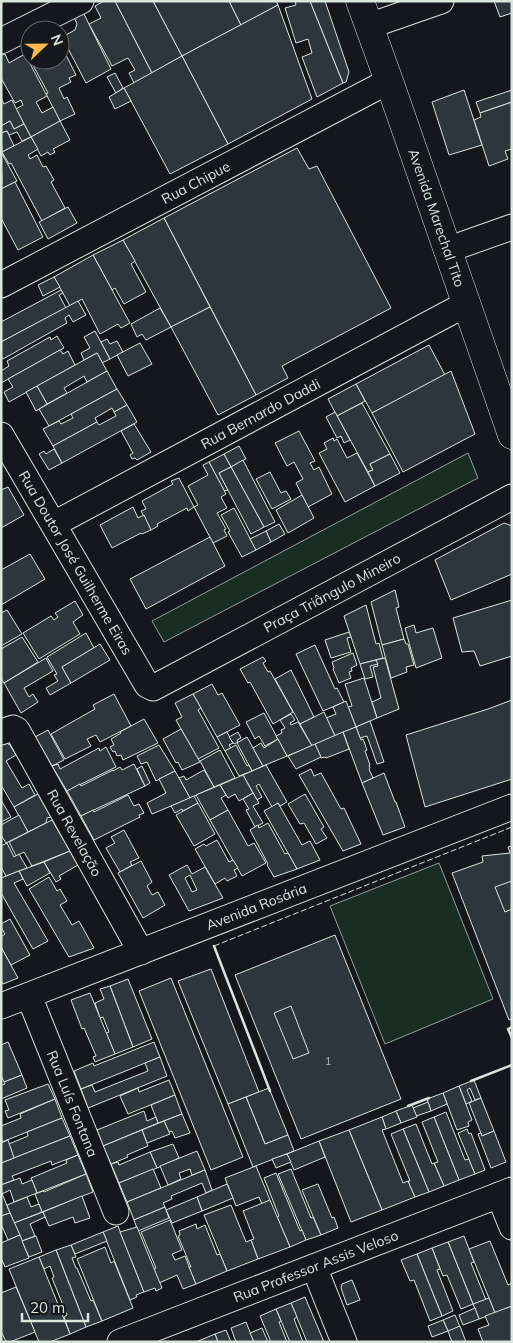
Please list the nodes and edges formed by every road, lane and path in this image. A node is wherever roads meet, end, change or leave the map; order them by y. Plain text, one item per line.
1 (81, 1) edge
2 (441, 1) edge
3 (364, 14) edge
4 (1, 41) edge
5 (389, 81) junction
6 (512, 227) edge
7 (447, 250) junction
8 (1, 285) edge
9 (466, 304) junction
10 (1, 435) edge
11 (512, 435) edge
12 (512, 497) edge
13 (54, 524) junction
14 (151, 688) joint
15 (1, 732) edge
16 (512, 807) edge
17 (140, 952) junction
18 (28, 996) junction
19 (1, 1006) edge
20 (505, 1193) edge
21 (116, 1212) dead end
22 (512, 1227) edge
23 (314, 1266) junction
24 (125, 1341) edge
25 (344, 1342) edge

1 - 4 street
2 - 3 street
3 - 5 main road, Avenida Marechal Tito
5 - 7 main road, Avenida Marechal Tito
5 - 8 street, Rua Chipue
6 - 7 street
7 - 9 main road, Avenida Marechal Tito
9 - 11 main road, Avenida Marechal Tito
9 - 13 street, Rua Bernardo Daddi
10 - 13 street, Rua Doutor José Guilherme Eiras
12 - 14 street, Praça Triângulo Mineiro
13 - 14 street, Rua Doutor José Guilherme Eiras
15 - 17 street, Rua Revelação
16 - 17 street, Avenida Rosária
17 - 18 street, Avenida Rosária
18 - 19 street, Avenida Rosária
18 - 21 street, Rua Luís Fontana
20 - 22 street
20 - 23 street, Rua Professor Assis Veloso
23 - 24 street, Rua Professor Assis Veloso
23 - 25 street

